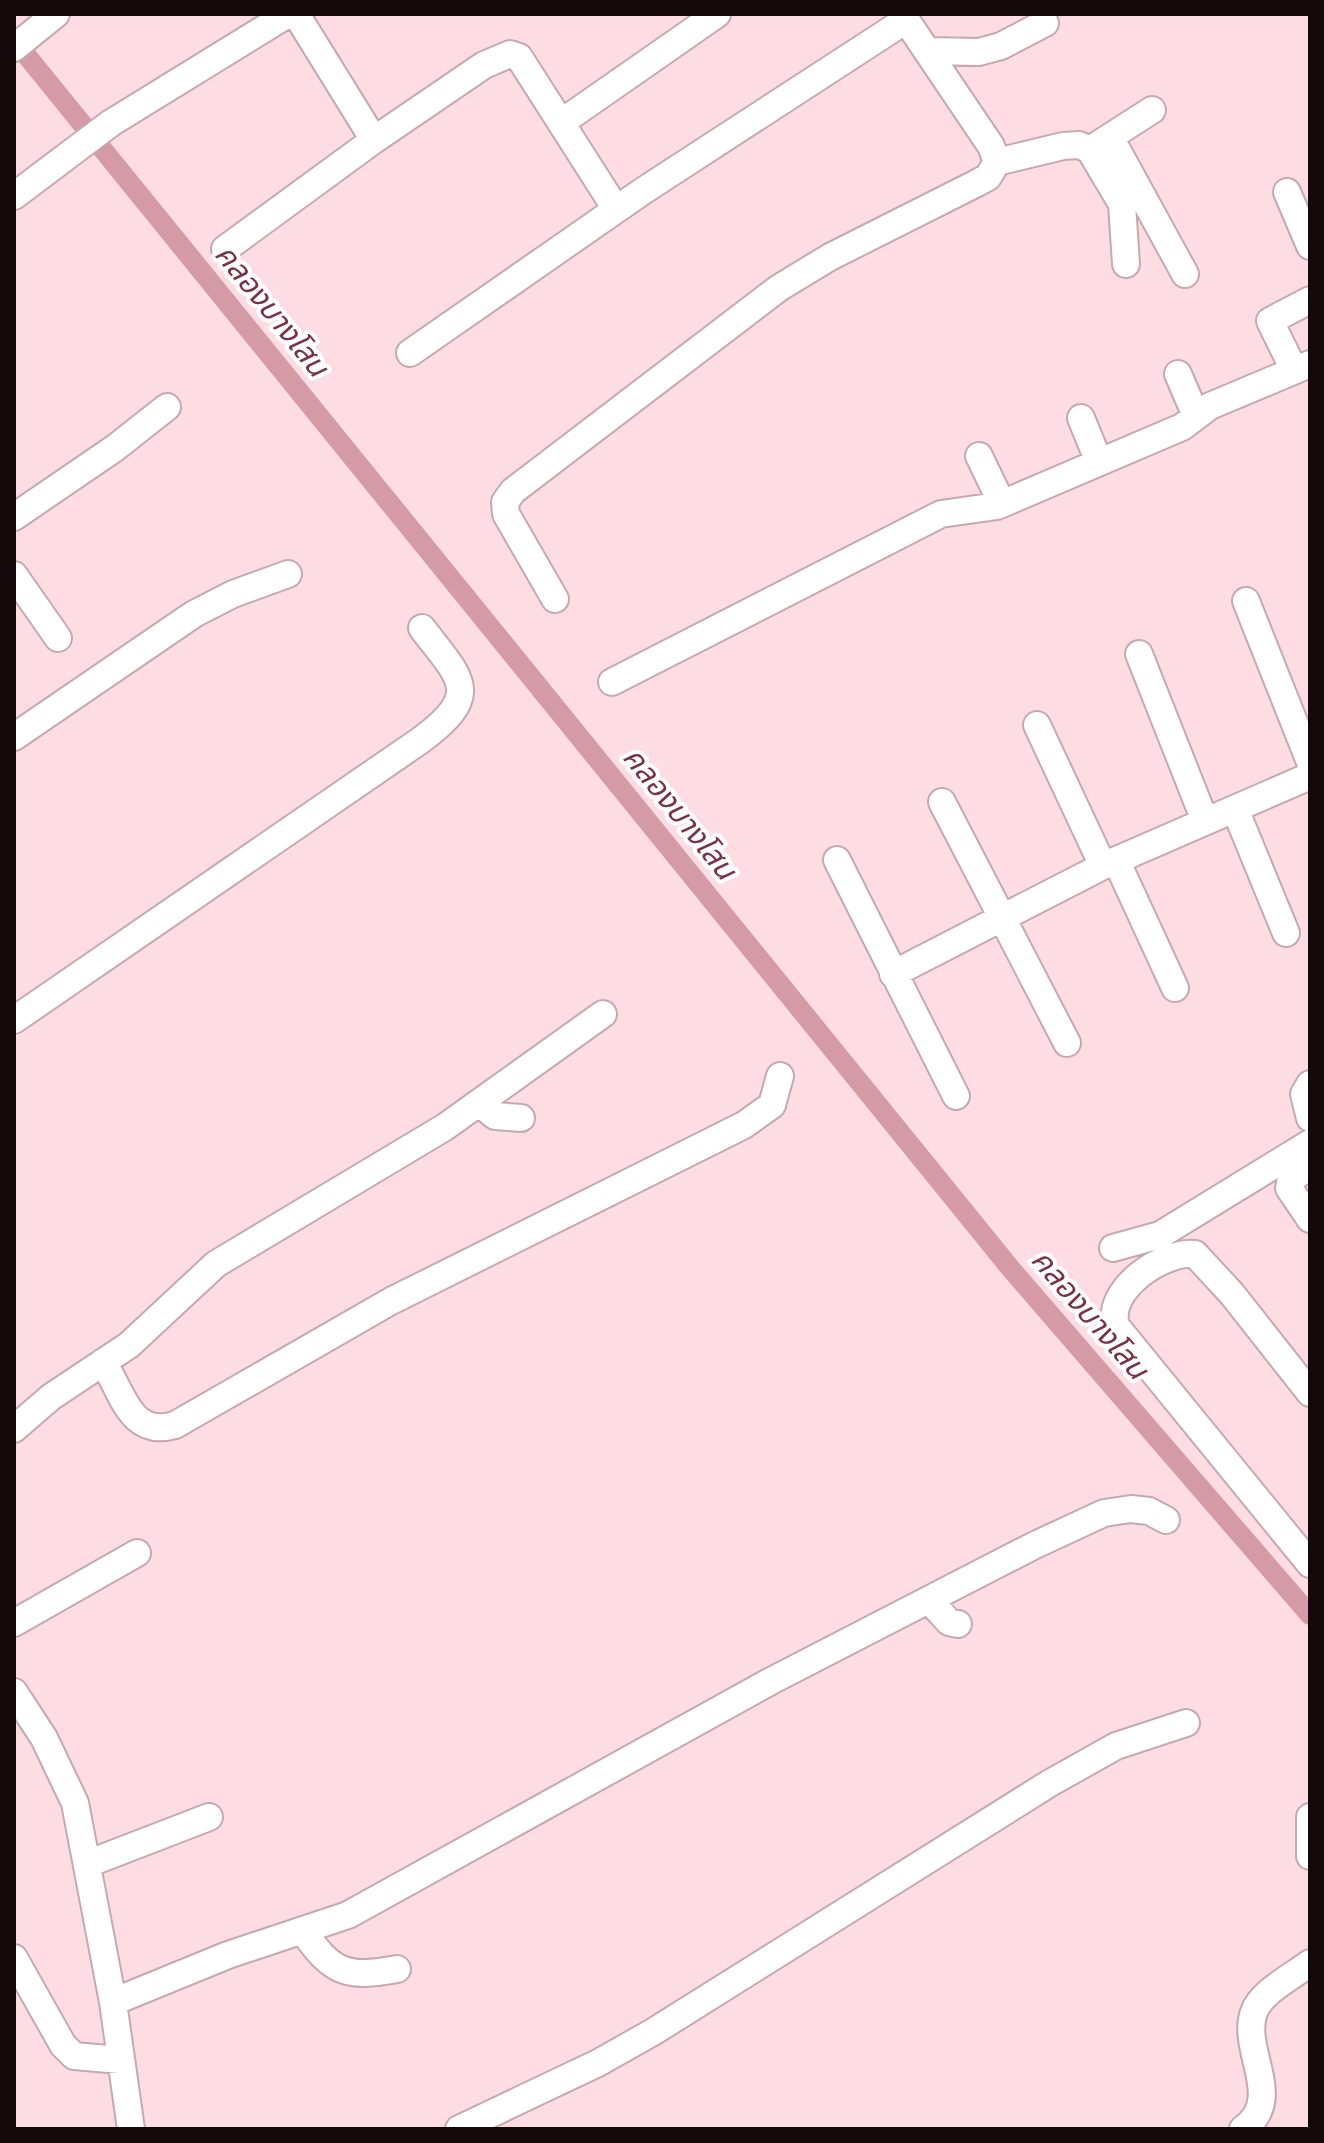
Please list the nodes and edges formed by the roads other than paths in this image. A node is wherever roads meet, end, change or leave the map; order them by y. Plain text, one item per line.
1 (288, 14) edge
2 (296, 14) edge
3 (717, 14) edge
4 (904, 17) edge
5 (52, 18) edge
6 (1045, 23) dead end
7 (14, 48) edge
8 (927, 51) junction
9 (1152, 110) dead end
10 (562, 122) junction
11 (374, 140) junction
12 (1100, 144) junction
13 (997, 162) junction
14 (1287, 192) dead end
15 (14, 196) edge
16 (616, 209) junction
17 (1310, 246) edge
18 (225, 249) dead end
19 (1126, 264) dead end
20 (1185, 274) dead end
21 (1310, 300) edge
22 (410, 353) dead end
23 (1302, 367) edge
24 (1178, 374) dead end
25 (167, 407) dead end
26 (1196, 416) junction
27 (1081, 418) dead end
28 (979, 456) dead end
29 (1099, 462) junction
30 (1002, 504) junction
31 (14, 517) edge
32 (288, 574) dead end
33 (14, 575) edge
34 (555, 599) dead end
35 (1246, 601) dead end
36 (422, 628) dead end
37 (58, 638) dead end
38 (1139, 654) dead end
39 (612, 682) dead end
40 (1037, 725) dead end
41 (14, 737) edge
42 (1310, 762) edge
43 (1310, 776) edge
44 (942, 802) dead end
45 (1235, 809) junction
46 (1205, 821) junction
47 (837, 860) dead end
48 (1109, 863) junction
49 (1002, 918) junction
50 (1286, 933) dead end
51 (893, 974) junction
52 (1175, 988) dead end
53 (603, 1014) dead end
54 (14, 1020) edge
55 (1067, 1043) dead end
56 (780, 1076) dead end
57 (1310, 1084) edge
58 (956, 1096) dead end
59 (479, 1103) junction
60 (521, 1118) dead end
61 (1310, 1118) edge
62 (1310, 1143) edge
63 (1310, 1166) edge
64 (1310, 1219) edge
65 (1113, 1248) dead end
66 (103, 1362) junction
67 (1310, 1393) edge
68 (14, 1429) edge
69 (1166, 1520) dead end
70 (137, 1553) dead end
71 (1310, 1564) edge
72 (929, 1600) junction
73 (14, 1623) edge
74 (958, 1624) dead end
75 (14, 1692) edge
76 (1186, 1723) dead end
77 (209, 1817) dead end
78 (1310, 1817) edge
79 (1310, 1856) edge
80 (87, 1864) junction
81 (303, 1931) junction
82 (14, 1958) edge
83 (1310, 1963) edge
84 (397, 1969) dead end
85 (113, 2002) junction
86 (120, 2060) junction
87 (131, 2129) edge
88 (459, 2129) edge
89 (1243, 2129) edge

1 - 15 street
2 - 11 street
3 - 10 street
4 - 8 street
4 - 16 street
5 - 7 street
6 - 8 street
8 - 13 street
9 - 12 street
10 - 11 street
10 - 16 street
11 - 18 street
12 - 13 street
12 - 19 street
12 - 20 street
13 - 34 street
14 - 17 street
16 - 22 street
21 - 23 street
23 - 26 street
24 - 26 street
25 - 31 street
26 - 29 street
27 - 29 street
28 - 30 street
29 - 30 street
30 - 39 street
32 - 41 street
33 - 37 street
35 - 42 street
36 - 54 street
38 - 46 street
40 - 48 street
43 - 45 street
44 - 49 street
45 - 46 street
45 - 50 street
46 - 48 street
47 - 51 street
48 - 49 street
48 - 52 street
49 - 51 street
49 - 55 street
51 - 58 street
53 - 59 street
56 - 66 street
57 - 61 street
59 - 60 street
59 - 66 street
62 - 65 street
63 - 64 street
66 - 68 street
67 - 71 street
69 - 72 street
70 - 73 street
72 - 74 street
72 - 81 street
75 - 80 street
76 - 88 street
77 - 80 street
78 - 79 street
80 - 85 street
81 - 84 street
81 - 85 street
82 - 86 street
83 - 89 street
85 - 86 street
86 - 87 street

